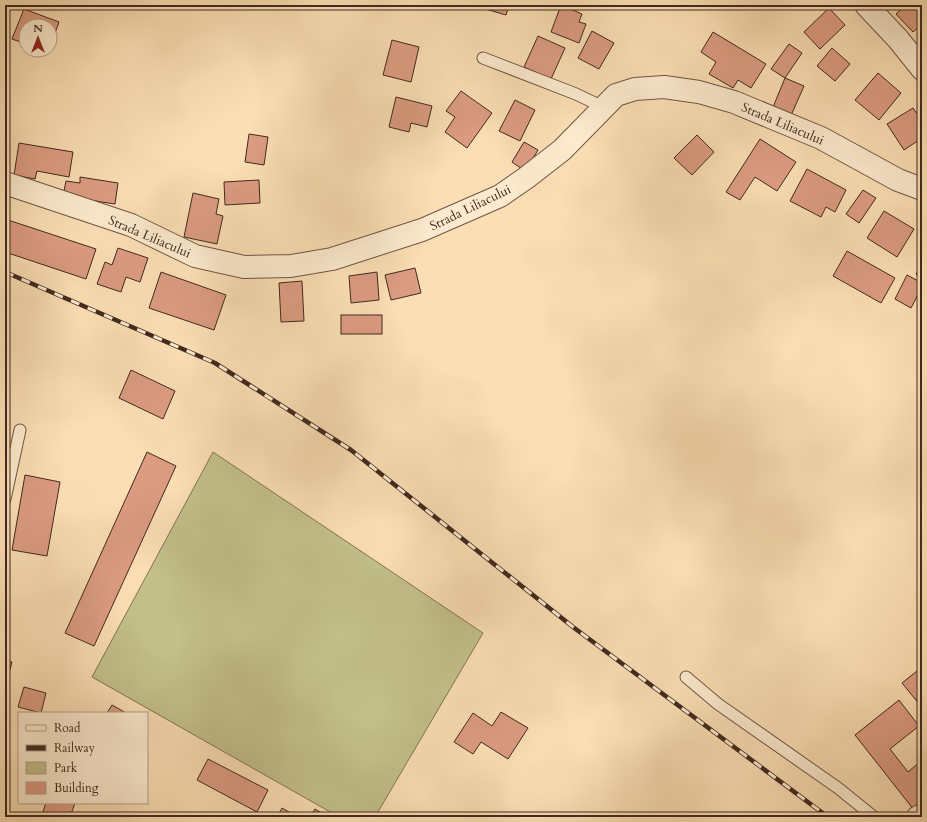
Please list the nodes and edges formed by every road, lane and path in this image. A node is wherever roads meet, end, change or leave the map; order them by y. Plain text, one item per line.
1 (866, 5) edge
2 (483, 58) dead end
3 (922, 69) edge
4 (603, 107) junction
5 (5, 183) edge
6 (922, 189) edge
7 (20, 430) dead end
8 (5, 499) edge
9 (686, 677) dead end
10 (922, 815) edge
11 (874, 817) edge
12 (918, 817) edge

1 - 3 street
2 - 4 lane
4 - 5 street, Strada Liliacului
4 - 6 street, Strada Liliacului
7 - 8 lane
9 - 11 lane
10 - 12 street

